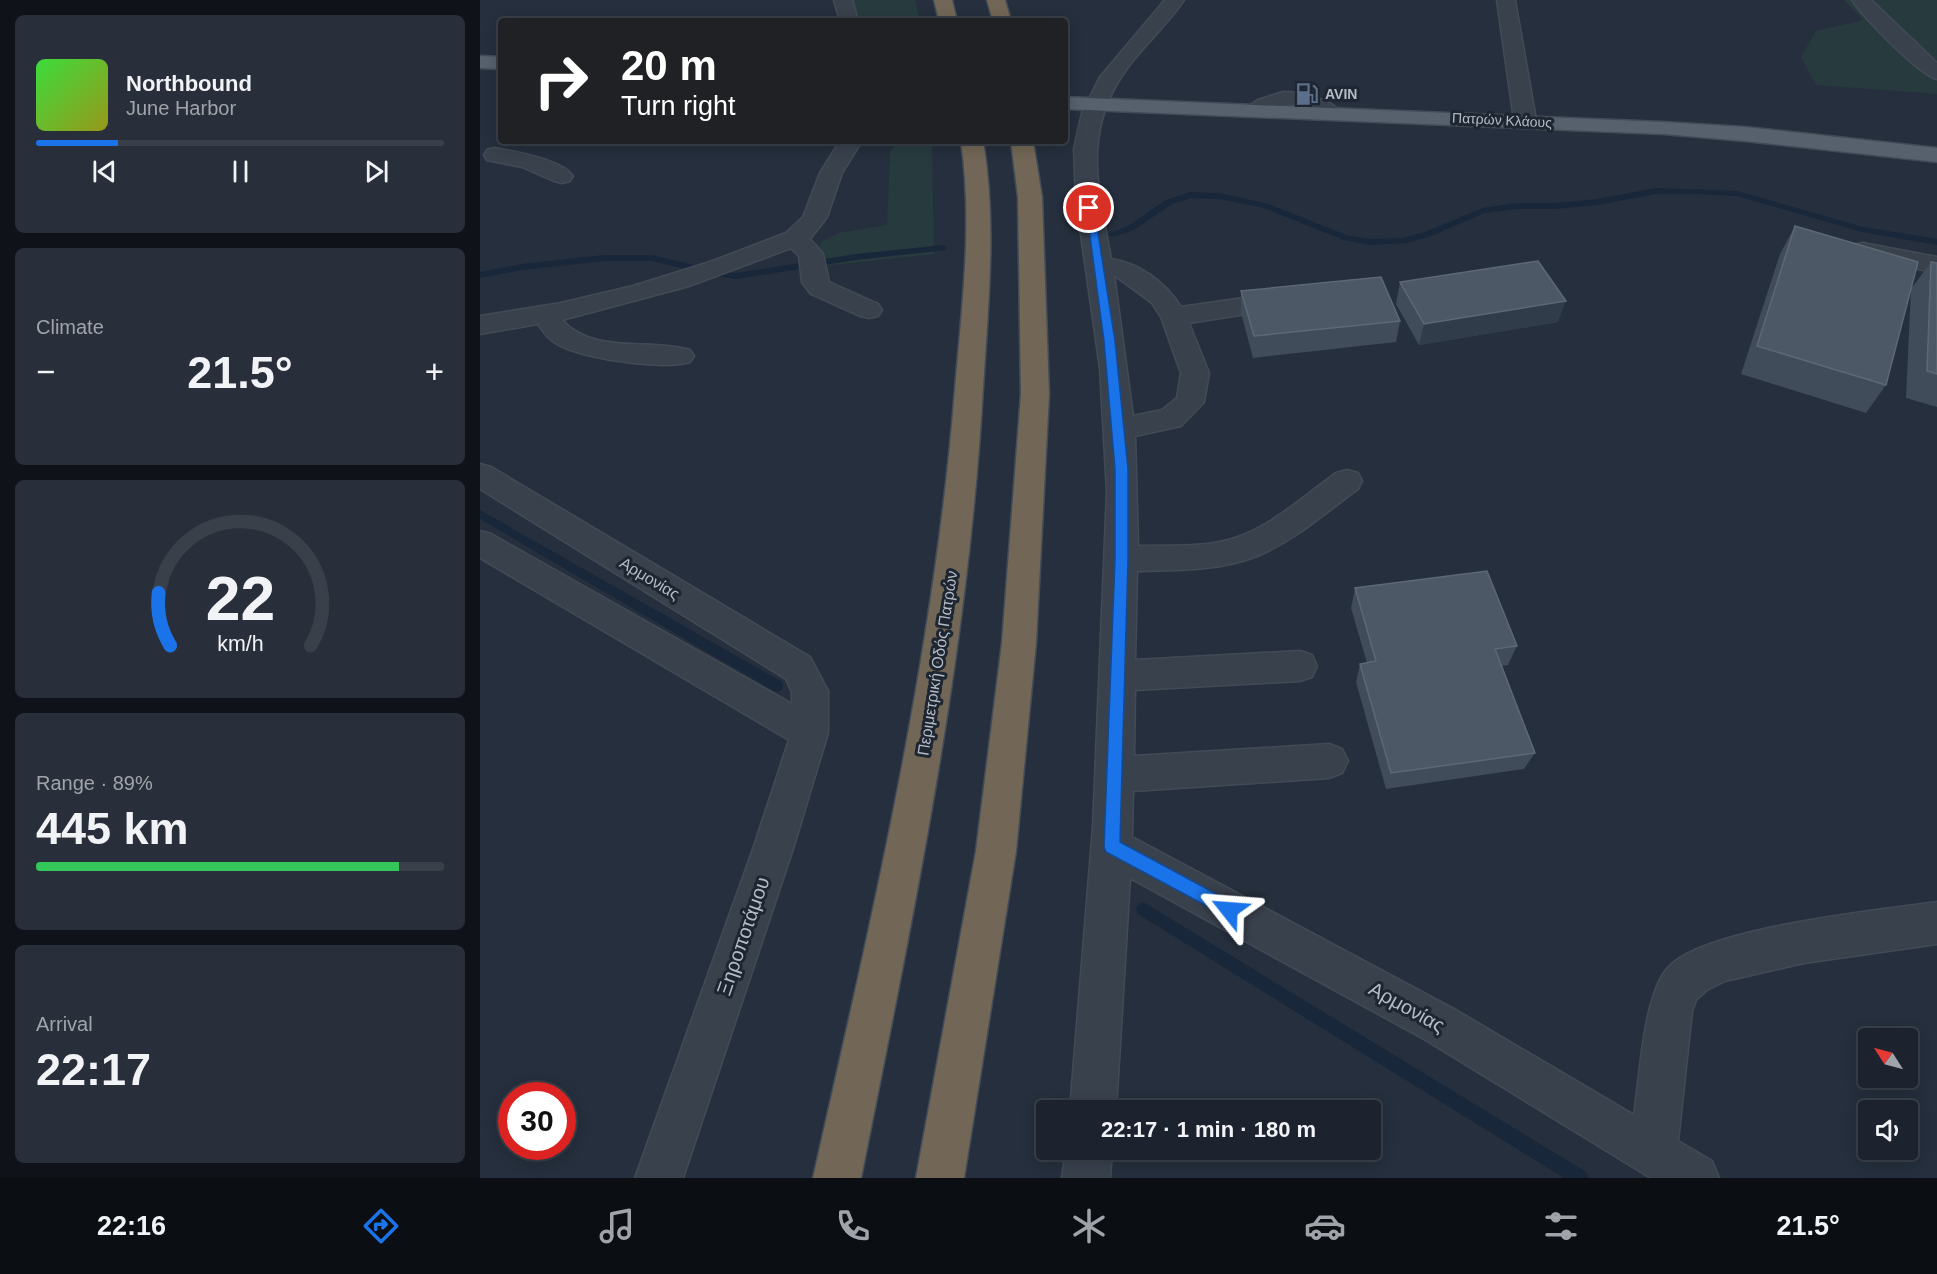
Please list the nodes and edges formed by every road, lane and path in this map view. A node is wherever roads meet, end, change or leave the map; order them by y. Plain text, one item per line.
1 (843, 0) edge
2 (942, 0) edge
3 (996, 0) edge
4 (1175, 0) edge
5 (1506, 0) edge
6 (1861, 0) edge
7 (848, 18) edge
8 (947, 18) edge
9 (1001, 18) edge
10 (480, 62) edge
11 (498, 63) edge
12 (1937, 73) edge
13 (1080, 103) edge
14 (1525, 120) junction
15 (848, 144) edge
16 (972, 144) edge
17 (1022, 144) edge
18 (495, 150) edge
19 (1937, 155) edge
20 (562, 176) dead end
21 (1846, 247) edge
22 (806, 254) junction
23 (1100, 265) junction
24 (1937, 265) edge
25 (1291, 299) edge
26 (869, 310) dead end
27 (545, 316) junction
28 (1174, 317) junction
29 (480, 326) edge
30 (680, 356) dead end
31 (1119, 429) junction
32 (480, 475) edge
33 (1347, 481) dead end
34 (480, 543) edge
35 (1121, 559) junction
36 (1300, 666) dead end
37 (1118, 676) junction
38 (810, 691) joint
39 (810, 734) junction
40 (1329, 761) dead end
41 (1115, 775) junction
42 (1112, 847) junction
43 (1937, 923) edge
44 (1094, 1100) edge
45 (1653, 1152) junction
46 (1088, 1160) edge
47 (658, 1178) edge
48 (837, 1178) edge
49 (940, 1178) edge
50 (1086, 1178) edge
51 (1695, 1178) edge

1 - 7 street
2 - 8 highway
3 - 9 highway
4 - 13 street
5 - 14 street
6 - 12 street
10 - 11 main road
13 - 14 main road, Πατρών Κλάους
13 - 23 street
14 - 19 main road, Πατρών Κλάους
15 - 22 street
16 - 48 highway, Περιμετρική Οδός Πατρών
17 - 49 highway
18 - 20 street
21 - 24 street
22 - 26 street
22 - 27 street
23 - 28 street
23 - 31 street
25 - 28 street
27 - 29 street
27 - 30 street
28 - 31 street
31 - 35 street
32 - 38 street, Αρμονίας
33 - 35 street
34 - 39 street
35 - 37 street
36 - 37 street
37 - 41 street
38 - 39 street, Ξηροποτάμου
39 - 47 street, Ξηροποτάμου
40 - 41 street
41 - 42 street
42 - 44 street
42 - 45 street, Αρμονίας
43 - 45 street
45 - 51 street, Αρμονίας
46 - 50 street

